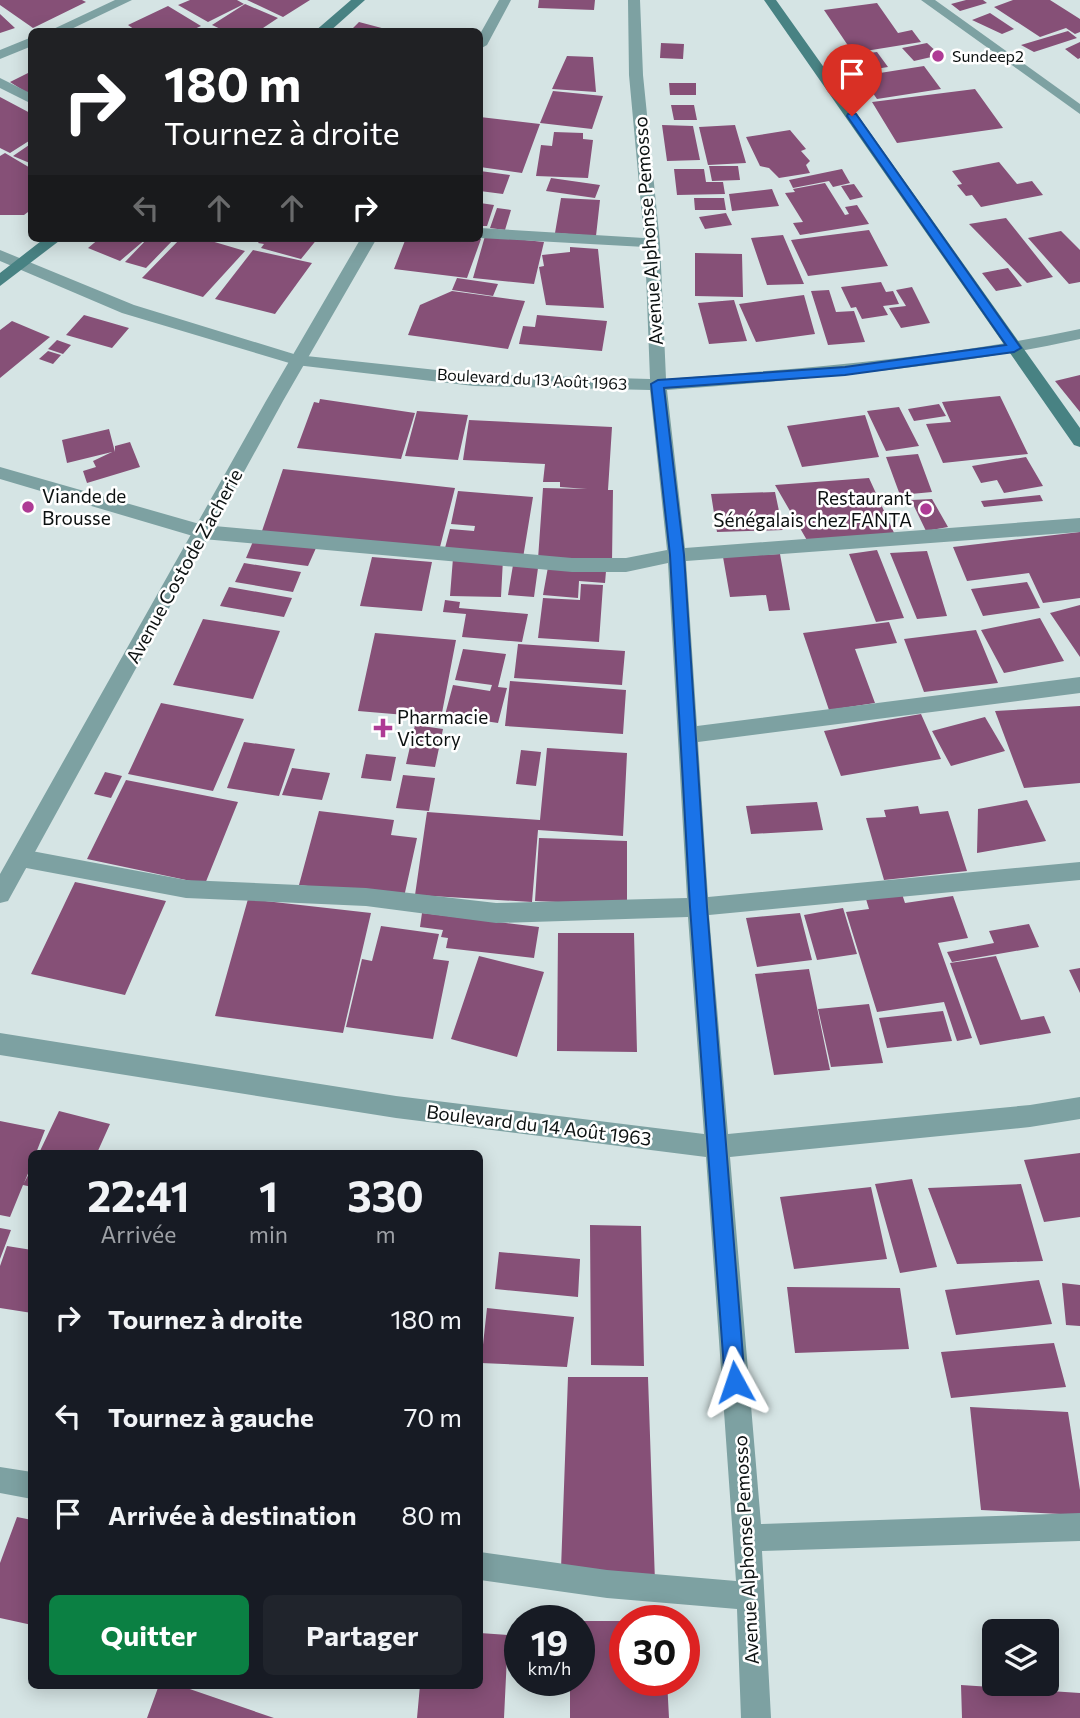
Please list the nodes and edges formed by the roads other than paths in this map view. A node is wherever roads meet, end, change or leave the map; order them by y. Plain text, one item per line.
1 (125, 0) edge
2 (359, 0) edge
3 (505, 0) edge
4 (634, 0) edge
5 (770, 0) edge
6 (927, 0) edge
7 (62, 28) edge
8 (325, 28) edge
9 (483, 40) edge
10 (28, 43) edge
11 (0, 55) edge
12 (0, 82) edge
13 (28, 98) edge
14 (1080, 110) edge
15 (483, 233) edge
16 (50, 242) edge
17 (367, 242) edge
18 (652, 243) junction
19 (0, 255) edge
20 (20, 265) junction
21 (0, 281) edge
22 (1080, 334) edge
23 (1014, 348) junction
24 (296, 360) junction
25 (658, 384) junction
26 (1080, 442) edge
27 (0, 473) edge
28 (1080, 525) edge
29 (204, 532) junction
30 (677, 555) junction
31 (1080, 685) edge
32 (690, 735) junction
33 (21, 858) junction
34 (1080, 871) edge
35 (0, 894) edge
36 (698, 907) junction
37 (0, 1044) edge
38 (1080, 1108) edge
39 (716, 1147) junction
40 (0, 1480) edge
41 (28, 1485) edge
42 (1080, 1527) edge
43 (748, 1538) junction
44 (483, 1566) edge
45 (748, 1596) junction
46 (756, 1718) edge

1 - 7 street
2 - 8 main road
3 - 9 street
4 - 18 street, Avenue Alphonse Pemosso
5 - 23 main road
6 - 14 street
10 - 11 street
12 - 13 street
15 - 18 street
16 - 20 main road
17 - 24 street, Avenue Costode Zacherie
18 - 25 street, Avenue Alphonse Pemosso
19 - 20 street, Boulevard du 13 Août 1963
20 - 21 main road
20 - 24 street, Boulevard du 13 Août 1963
22 - 23 street, Boulevard du 13 Août 1963
23 - 25 street, Boulevard du 13 Août 1963
23 - 26 main road
24 - 25 street, Boulevard du 13 Août 1963
24 - 29 street, Avenue Costode Zacherie
25 - 30 street, Avenue Alphonse Pemosso
27 - 29 street
28 - 30 street
29 - 30 street
29 - 33 street, Avenue Costode Zacherie
30 - 32 street, Avenue Alphonse Pemosso
31 - 32 street
32 - 36 street, Avenue Alphonse Pemosso
33 - 35 street, Avenue Costode Zacherie
33 - 36 street
34 - 36 street
36 - 39 street, Avenue Alphonse Pemosso
37 - 39 street, Boulevard du 14 Août 1963
38 - 39 street, Boulevard du 14 Août 1963
39 - 43 street, Avenue Alphonse Pemosso
40 - 41 street
42 - 43 street
43 - 45 street, Avenue Alphonse Pemosso
44 - 45 street
45 - 46 street, Avenue Alphonse Pemosso

